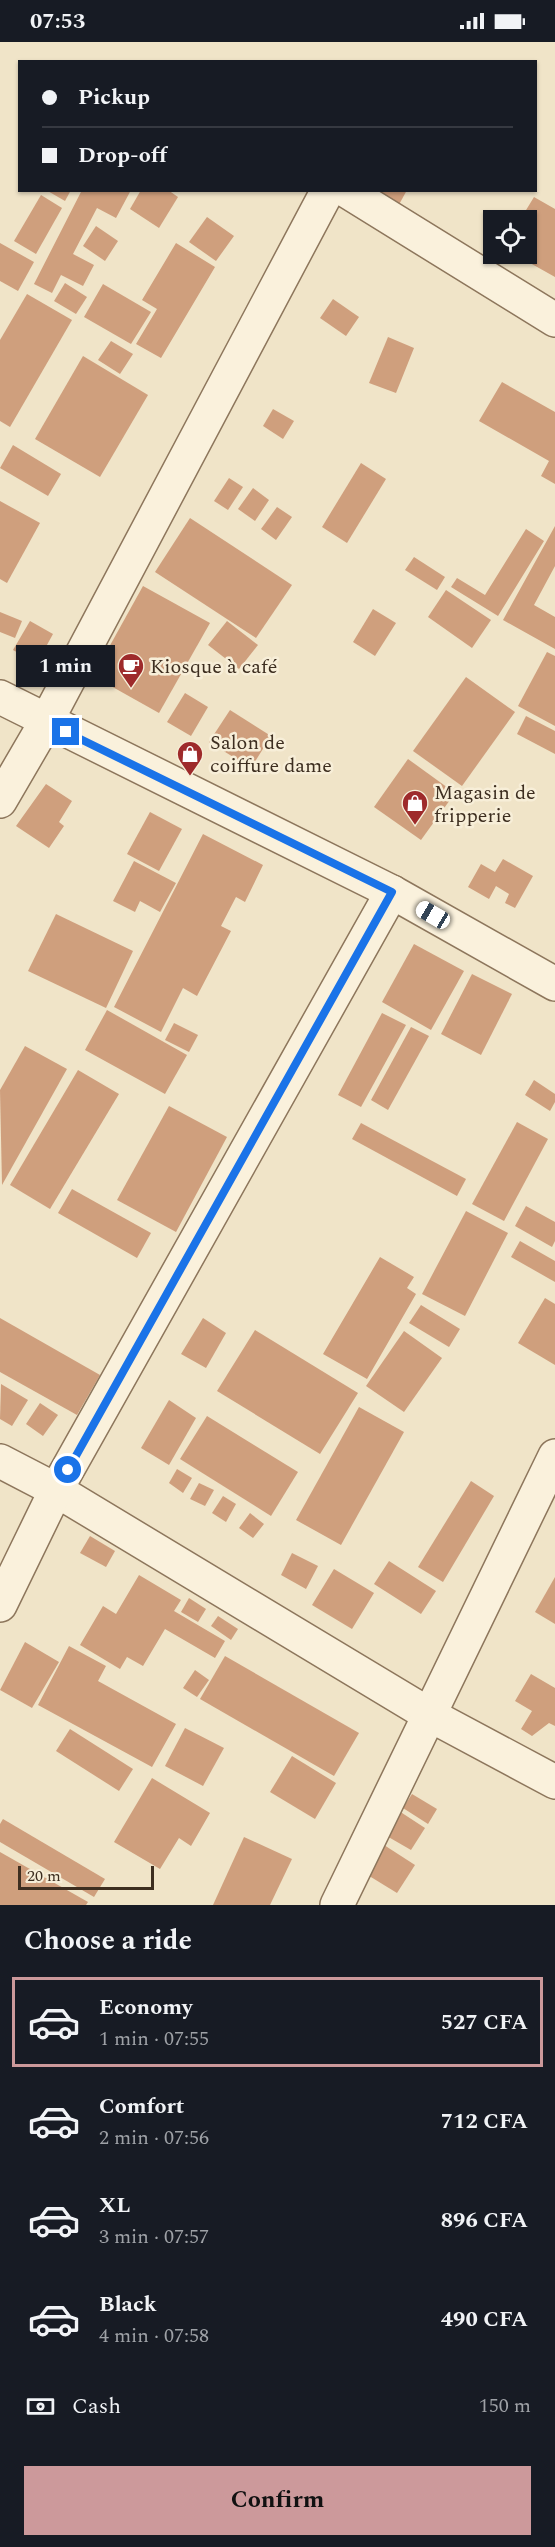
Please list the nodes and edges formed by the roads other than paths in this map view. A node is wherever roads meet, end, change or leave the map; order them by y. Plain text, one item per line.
1 (327, 192) edge
2 (348, 192) edge
3 (555, 320) edge
4 (0, 697) edge
5 (46, 722) junction
6 (0, 801) edge
7 (392, 892) junction
8 (555, 984) edge
9 (555, 1456) edge
10 (0, 1461) edge
11 (56, 1490) junction
12 (0, 1605) edge
13 (428, 1714) junction
14 (555, 1782) edge
15 (337, 1905) edge

1 - 5 street
2 - 3 street
4 - 5 street
5 - 6 street
5 - 7 street
7 - 8 street
7 - 11 street
9 - 13 street
10 - 11 street
11 - 12 street
11 - 13 street
13 - 14 street
13 - 15 street

